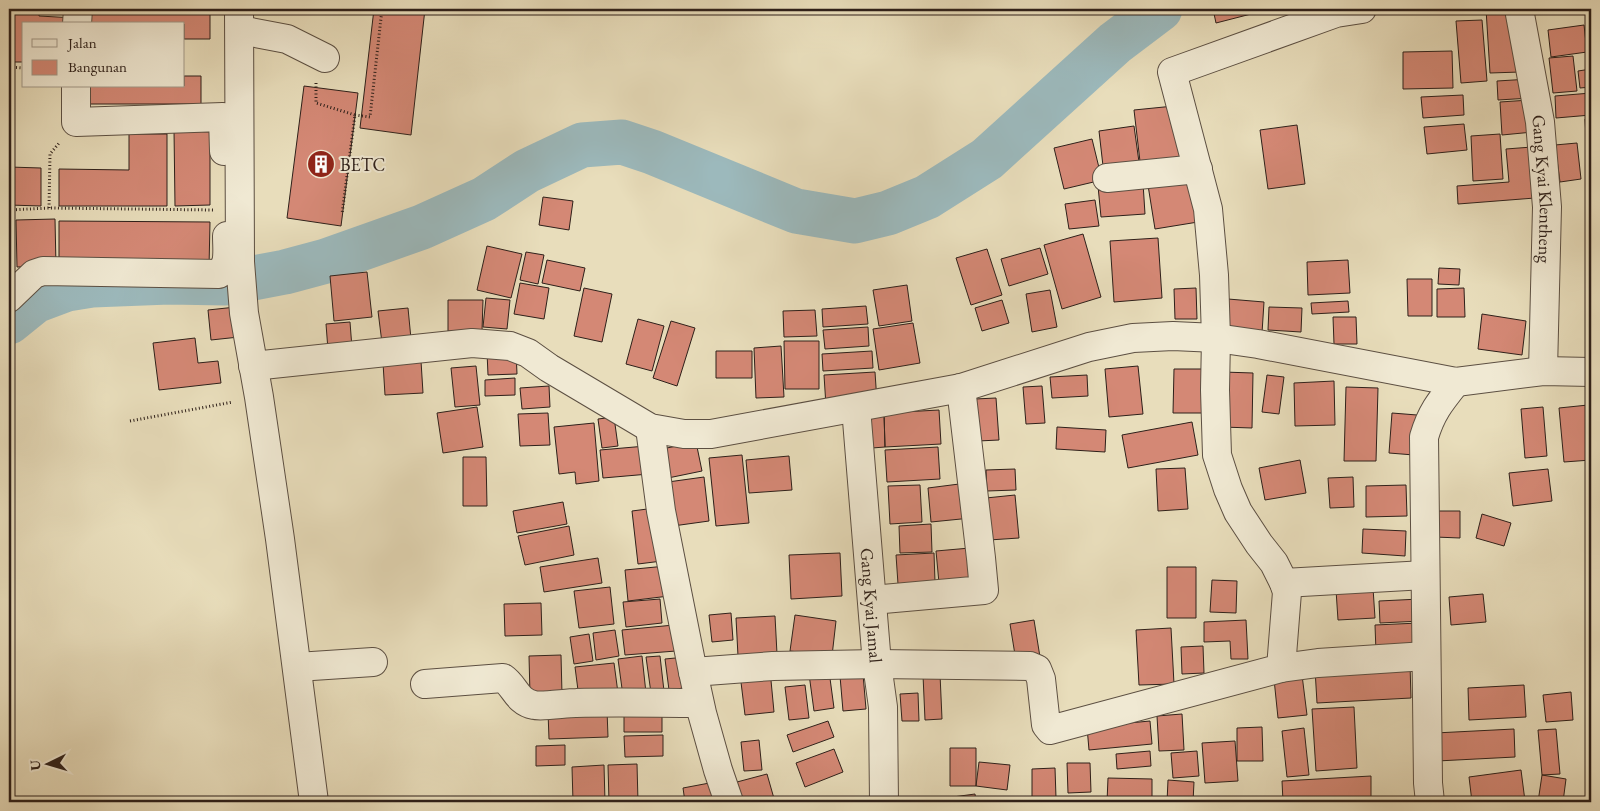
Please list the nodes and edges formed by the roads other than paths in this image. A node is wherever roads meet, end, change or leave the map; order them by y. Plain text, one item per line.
1 (78, 9) edge
2 (1362, 9) edge
3 (1519, 9) edge
4 (239, 19) edge
5 (77, 22) edge
6 (320, 55) road end
7 (76, 88) edge
8 (1198, 169) junction
9 (1107, 178) dead end
10 (9, 298) edge
11 (1216, 338) junction
12 (253, 366) junction
13 (1543, 372) junction
14 (1591, 372) edge
15 (1456, 382) junction
16 (961, 388) junction
17 (856, 408) junction
18 (650, 428) junction
19 (1425, 575) junction
20 (1284, 583) junction
21 (872, 600) junction
22 (1426, 656) junction
23 (373, 662) dead end
24 (877, 664) junction
25 (297, 667) junction
26 (1282, 668) junction
27 (693, 672) junction
28 (425, 684) dead end
29 (700, 703) junction
30 (314, 802) edge
31 (729, 802) edge
32 (884, 802) edge
33 (1430, 802) edge

1 - 5 street
2 - 8 street
3 - 13 street, Gang Kyai Klentheng
4 - 6 street
4 - 12 street
7 - 10 street
8 - 9 street
8 - 11 street
11 - 15 street
11 - 16 street
11 - 20 street
12 - 18 street
12 - 25 street
13 - 14 street
13 - 15 street
15 - 19 street
16 - 17 street
16 - 21 street
17 - 18 street
17 - 21 street, Gang Kyai Jamal
18 - 27 street
19 - 20 street
19 - 22 street
20 - 26 street
21 - 24 street, Gang Kyai Jamal
22 - 26 street
22 - 33 street
23 - 25 street
24 - 26 street
24 - 27 street
24 - 32 street, Gang Kyai Jamal
25 - 30 street
27 - 29 street
28 - 29 street
29 - 31 street

